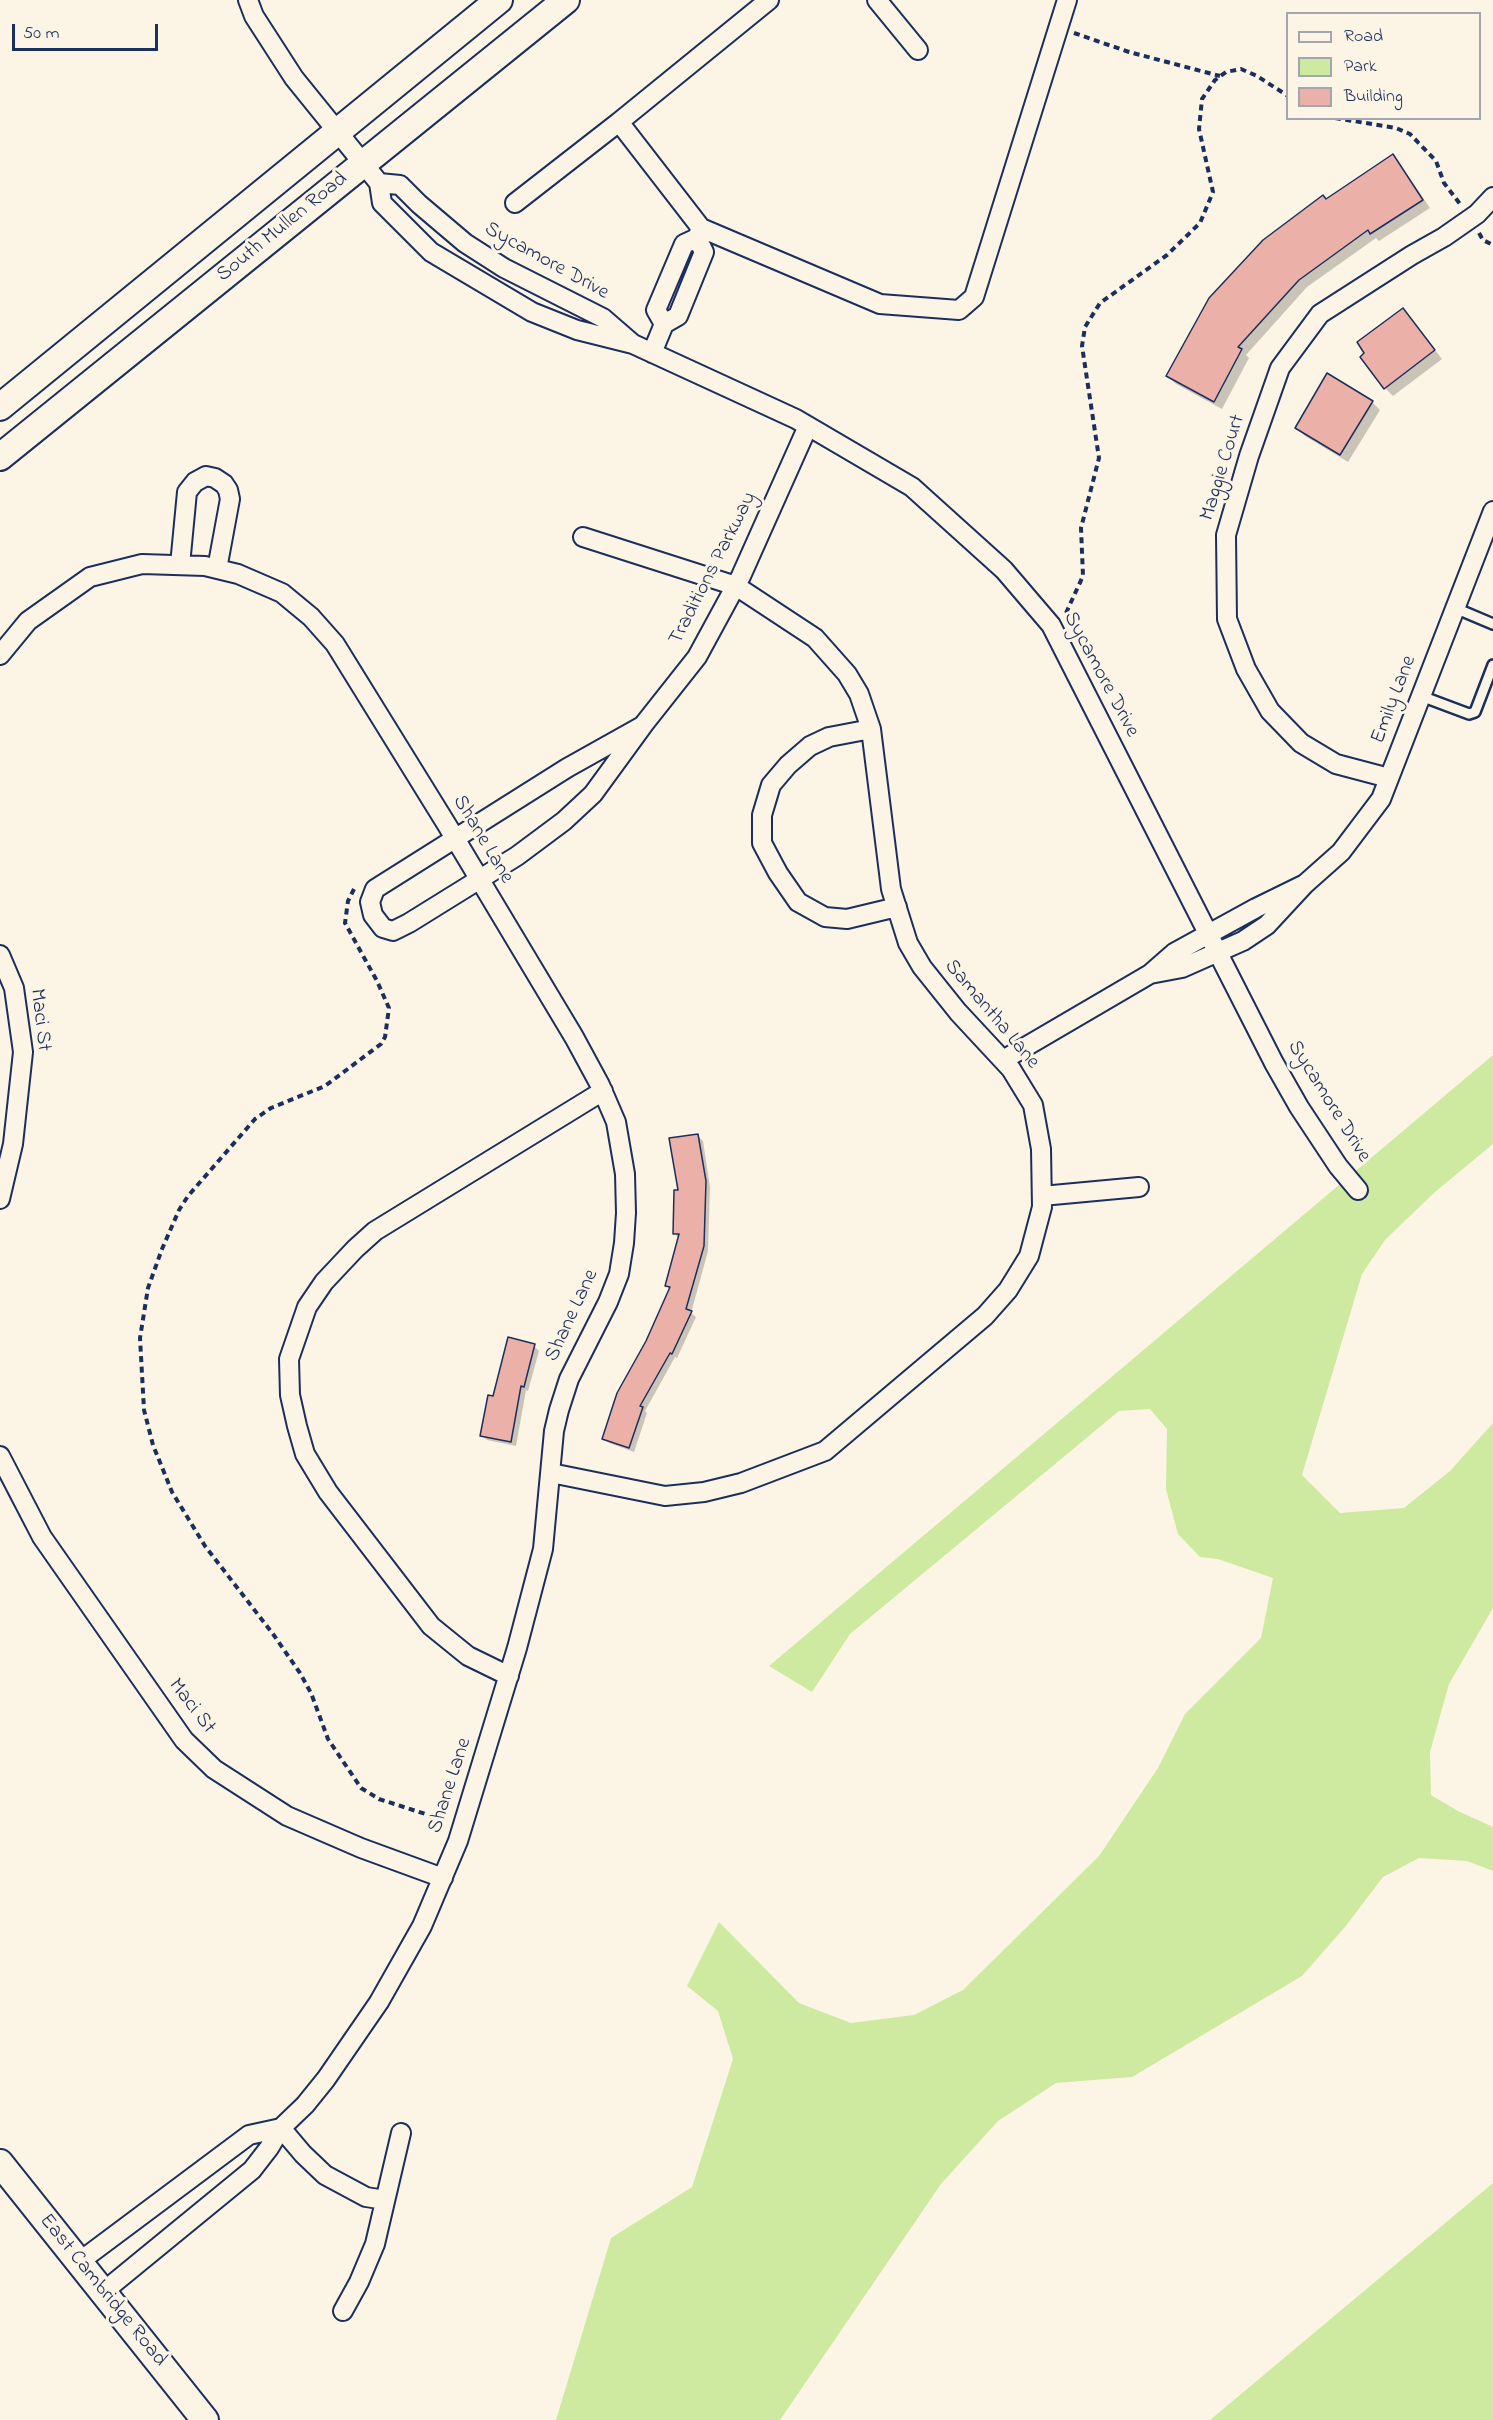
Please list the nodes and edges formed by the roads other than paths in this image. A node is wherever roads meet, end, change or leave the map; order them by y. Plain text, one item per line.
1 (248, 0) edge
2 (499, 0) edge
3 (566, 0) edge
4 (769, 0) edge
5 (878, 0) edge
6 (1067, 0) edge
7 (918, 50) dead end
8 (619, 122) junction
9 (338, 132) junction
10 (363, 163) junction
11 (380, 183) junction
12 (1493, 197) edge
13 (515, 203) dead end
14 (699, 233) junction
15 (504, 268) junction
16 (491, 289) junction
17 (633, 344) junction
18 (652, 353) junction
19 (0, 407) edge
20 (808, 426) junction
21 (0, 457) edge
22 (1493, 511) edge
23 (583, 537) dead end
24 (180, 565) junction
25 (217, 569) junction
26 (736, 585) junction
27 (1455, 608) junction
28 (1493, 624) edge
29 (0, 655) edge
30 (1493, 665) edge
31 (1421, 696) junction
32 (644, 724) junction
33 (871, 729) junction
34 (1389, 777) junction
35 (454, 837) junction
36 (480, 879) junction
37 (1305, 884) junction
38 (897, 907) junction
39 (1209, 934) junction
40 (1219, 952) junction
41 (0, 955) edge
42 (1150, 974) junction
43 (1003, 1060) junction
44 (603, 1091) junction
45 (1139, 1187) dead end
46 (1358, 1190) dead end
47 (1042, 1196) junction
48 (0, 1199) edge
49 (0, 1456) edge
50 (551, 1473) junction
51 (509, 1676) junction
52 (442, 1878) junction
53 (281, 2128) junction
54 (401, 2133) dead end
55 (0, 2163) edge
56 (385, 2200) junction
57 (79, 2262) junction
58 (103, 2292) junction
59 (343, 2311) dead end
60 (205, 2420) edge

1 - 9 street
2 - 9 street, South Mullen Road
3 - 10 street, South Mullen Road
4 - 8 street
5 - 7 street
6 - 14 street
8 - 13 street
8 - 14 street
9 - 10 street, Sycamore Drive
9 - 19 street, South Mullen Road
10 - 11 street, Sycamore Drive
10 - 21 street, South Mullen Road
11 - 15 street, Sycamore Drive
11 - 16 street, Sycamore Drive
12 - 34 street, Maggie Court
14 - 18 street
15 - 16 street
15 - 17 street, Sycamore Drive
16 - 17 street, Sycamore Drive
17 - 18 street, Sycamore Drive
18 - 20 street, Sycamore Drive
20 - 26 street, Traditions Parkway
20 - 39 street, Sycamore Drive
22 - 27 street, Emily Lane
23 - 26 street, Samantha Lane
24 - 25 street, Shane Lane
24 - 25 street
24 - 29 street, Shane Lane
25 - 35 street, Shane Lane
26 - 32 street, Traditions Parkway
26 - 33 street, Samantha Lane
27 - 28 lane
27 - 31 street, Emily Lane
30 - 31 lane
31 - 34 street, Emily Lane
32 - 35 street, Traditions Parkway
32 - 36 street, Traditions Parkway
33 - 38 street, Samantha Lane
33 - 38 street
34 - 37 street, Emily Lane
35 - 36 street, Shane Lane
35 - 36 street, Traditions Parkway
36 - 44 street, Shane Lane
37 - 39 street, Emily Lane
37 - 40 street, Emily Lane
38 - 43 street, Samantha Lane
39 - 40 street, Sycamore Drive
39 - 42 street, Emily Lane
40 - 42 street, Emily Lane
40 - 46 street, Sycamore Drive
41 - 48 street, Maci St
42 - 43 street
43 - 47 street, Samantha Lane
44 - 50 street, Shane Lane
44 - 51 street
45 - 47 street
47 - 50 street, Samantha Lane
49 - 52 street, Maci St
50 - 51 street, Shane Lane
51 - 52 street, Shane Lane
52 - 53 street, Shane Lane
53 - 56 street
53 - 57 street
53 - 58 street, Shane Lane
54 - 56 street
55 - 57 street, East Cambridge Road
56 - 59 street
57 - 58 street, East Cambridge Road
58 - 60 street, East Cambridge Road

